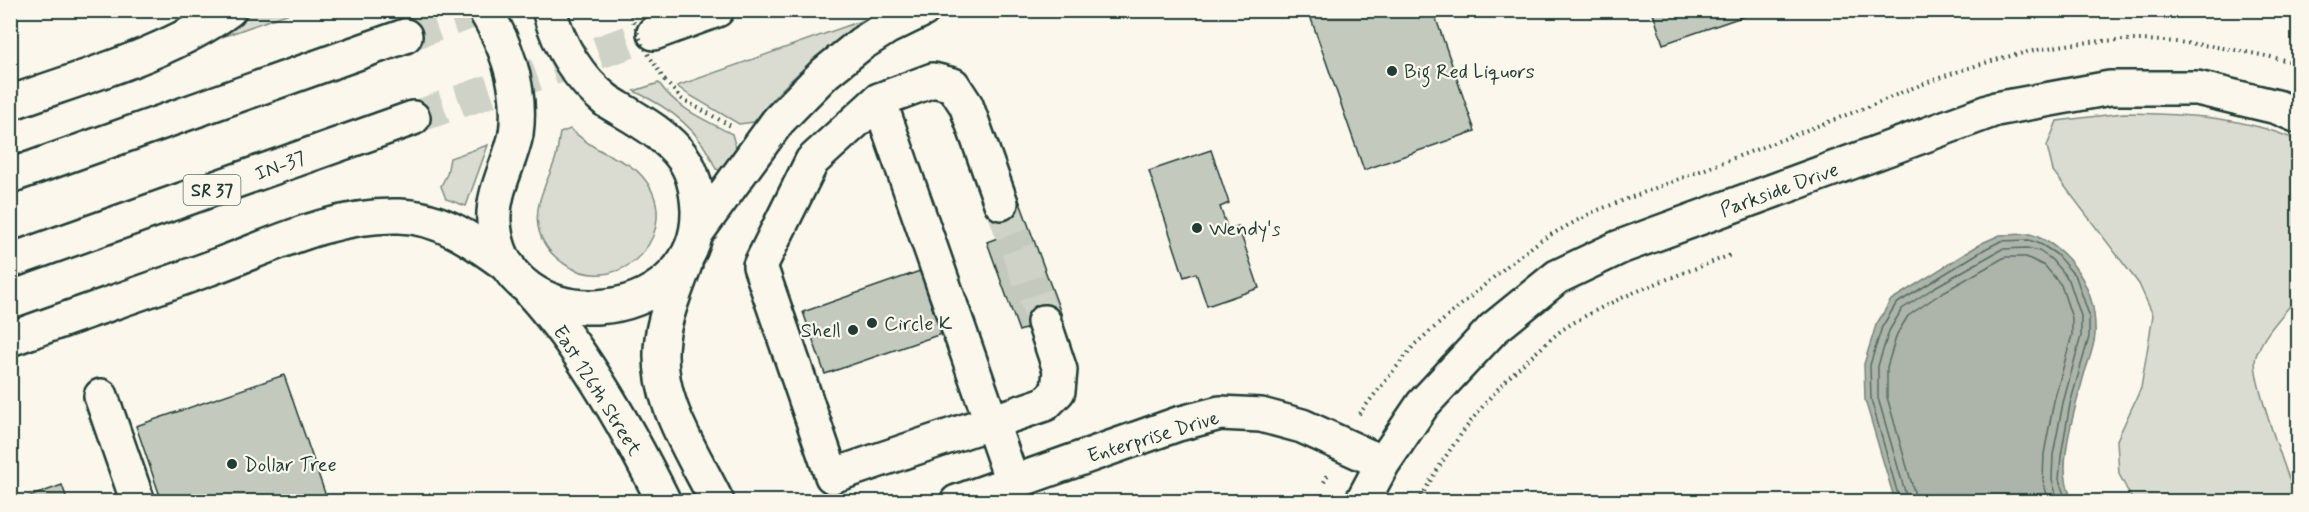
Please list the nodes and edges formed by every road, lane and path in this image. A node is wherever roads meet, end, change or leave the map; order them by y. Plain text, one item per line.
1 (229, 10) edge
2 (485, 10) edge
3 (549, 10) edge
4 (629, 10) edge
5 (717, 10) edge
6 (923, 10) edge
7 (654, 33) tunnel mouth
8 (405, 36) tunnel mouth
9 (879, 100) junction
10 (10, 103) edge
11 (2298, 116) edge
12 (413, 118) tunnel mouth
13 (760, 146) junction
14 (10, 176) edge
15 (1001, 203) tunnel mouth
16 (692, 246) junction
17 (1731, 255) dead end
18 (10, 261) edge
19 (516, 275) junction
20 (1044, 322) tunnel mouth
21 (10, 339) edge
22 (101, 396) dead end
23 (991, 421) junction
24 (1383, 463) junction
25 (1012, 481) junction
26 (138, 501) edge
27 (664, 501) edge
28 (717, 501) edge
29 (957, 501) edge
30 (1362, 501) edge
31 (1418, 501) edge

1 - 10 main road
2 - 19 main road, bridge
3 - 16 main road, bridge
4 - 13 path, bridge
5 - 7 main road
6 - 13 main road
8 - 14 main road
9 - 15 main road
9 - 23 main road
9 - 23 main road
11 - 24 main road, Parkside Drive
12 - 18 main road, IN-37 / SR 37
13 - 16 main road
16 - 19 main road
16 - 28 main road
17 - 31 path
19 - 21 main road
19 - 27 main road, East 126th Street
20 - 23 main road
22 - 26 main road
23 - 25 main road
24 - 25 main road, Enterprise Drive
24 - 30 main road, Parkside Drive
25 - 29 main road, Enterprise Drive

